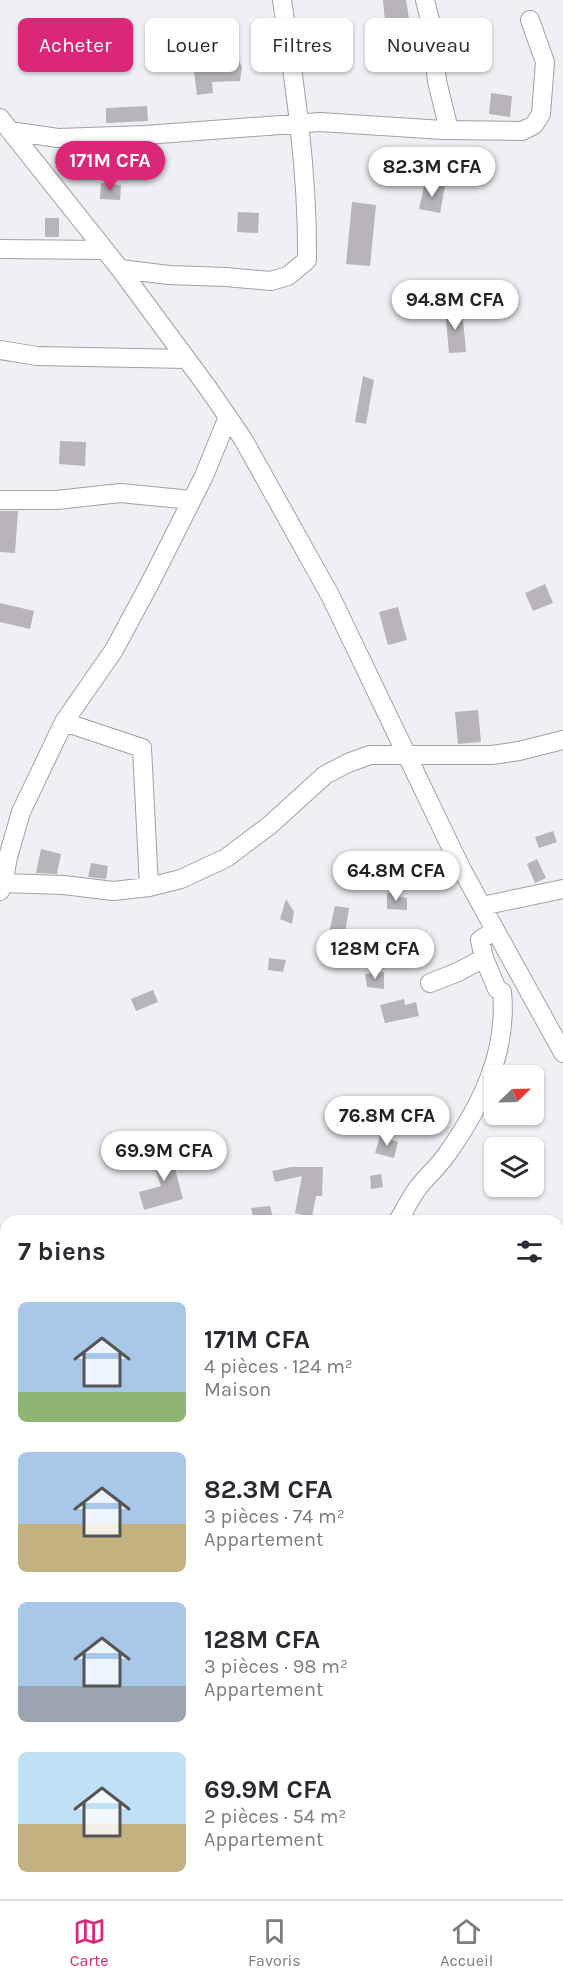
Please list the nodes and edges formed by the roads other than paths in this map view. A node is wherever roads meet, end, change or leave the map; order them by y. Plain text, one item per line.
1 (282, 0) edge
2 (425, 0) edge
3 (530, 20) dead end
4 (300, 123) junction
5 (5, 125) edge
6 (449, 130) junction
7 (0, 249) edge
8 (105, 250) junction
9 (120, 269) junction
10 (0, 350) edge
11 (186, 359) junction
12 (228, 417) junction
13 (0, 500) edge
14 (192, 500) junction
15 (64, 722) junction
16 (563, 740) edge
17 (406, 755) junction
18 (2, 887) edge
19 (148, 887) junction
20 (563, 890) edge
21 (482, 906) junction
22 (495, 930) junction
23 (484, 958) junction
24 (430, 983) dead end
25 (563, 1053) edge
26 (402, 1215) edge

1 - 4 street
2 - 6 street
3 - 6 street
4 - 5 street
4 - 6 street
4 - 9 street
5 - 8 street
7 - 8 street
8 - 9 street
9 - 11 street
10 - 11 street
11 - 12 street
12 - 14 street
12 - 17 street
13 - 14 street
14 - 15 street
15 - 18 street
15 - 19 street
16 - 17 street
17 - 19 street
17 - 21 street
18 - 19 street
20 - 21 street
21 - 22 street
22 - 23 street
22 - 25 street
23 - 24 street
23 - 26 street

